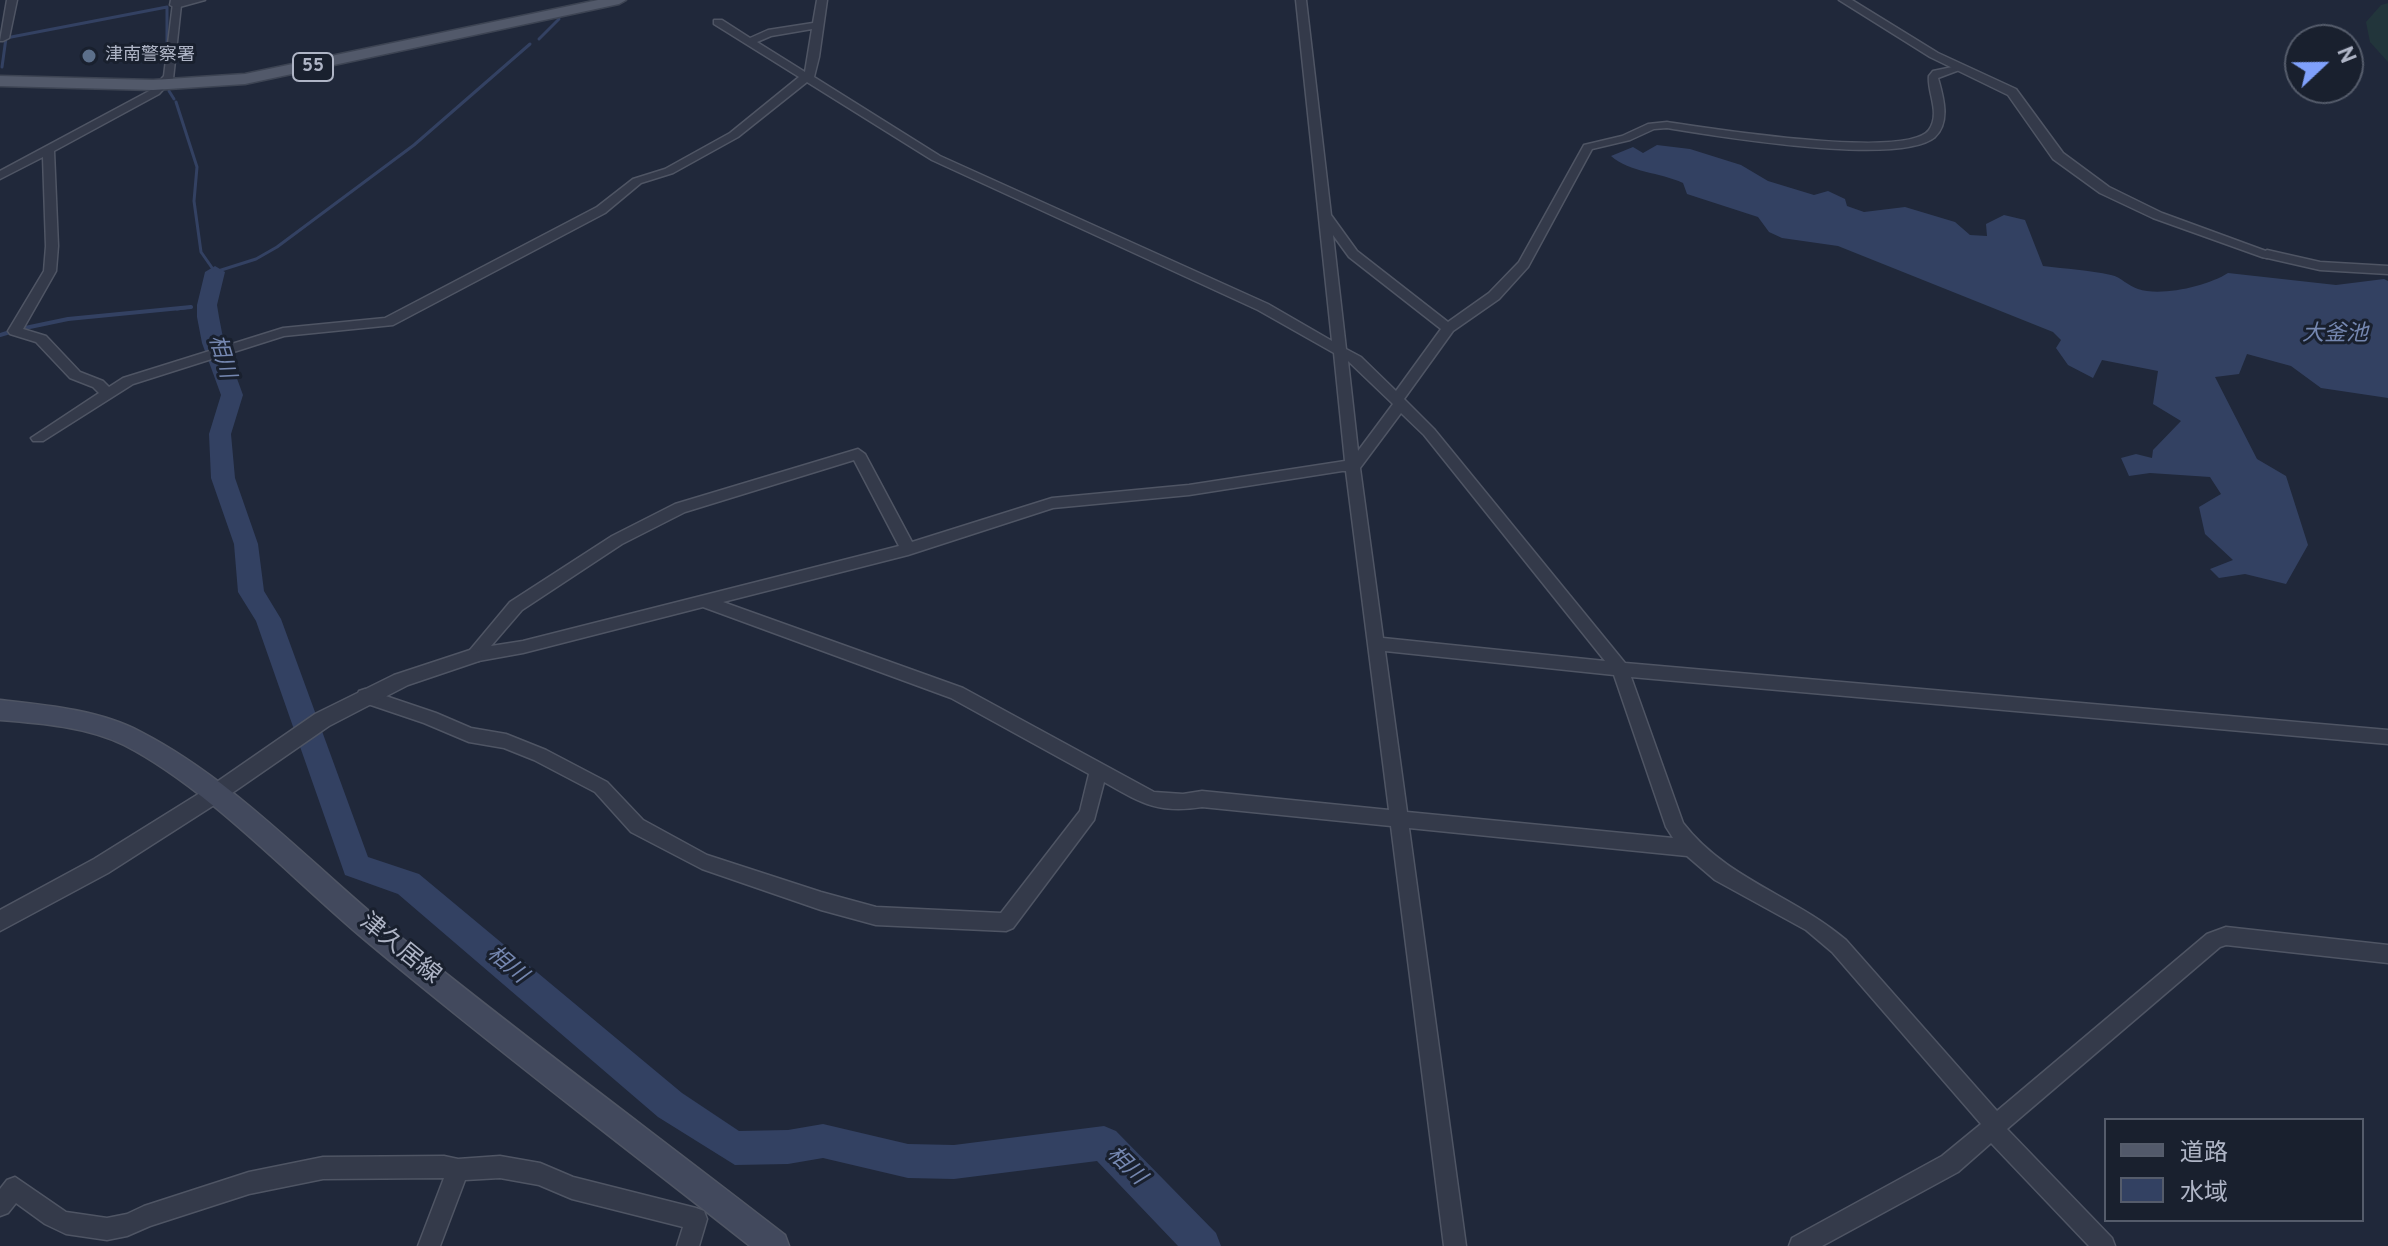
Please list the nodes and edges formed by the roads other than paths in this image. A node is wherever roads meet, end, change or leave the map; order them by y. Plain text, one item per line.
1 (12, 0) edge
2 (200, 0) edge
3 (619, 0) edge
4 (822, 0) edge
5 (1301, 0) edge
6 (1844, 0) edge
7 (176, 2) edge
8 (718, 22) dead end
9 (816, 25) junction
10 (3, 38) dead end
11 (749, 42) junction
12 (1958, 67) junction
13 (807, 77) junction
14 (0, 81) edge
15 (165, 84) junction
16 (48, 150) junction
17 (0, 176) edge
18 (1323, 213) junction
19 (2267, 254) joint
20 (2386, 272) edge
21 (1448, 328) junction
22 (1339, 350) junction
23 (108, 393) junction
24 (1399, 401) junction
25 (38, 438) dead end
26 (1353, 467) junction
27 (908, 549) junction
28 (703, 601) junction
29 (1378, 644) junction
30 (473, 656) junction
31 (1620, 668) junction
32 (365, 696) junction
33 (0, 710) edge
34 (2388, 737) edge
35 (1098, 771) junction
36 (215, 794) junction
37 (1399, 819) junction
38 (1691, 848) junction
39 (0, 921) edge
40 (2388, 954) edge
41 (1994, 1127) junction
42 (458, 1170) junction
43 (714, 1198) junction
44 (0, 1205) edge
45 (696, 1219) junction
46 (429, 1246) edge
47 (688, 1246) edge
48 (774, 1246) edge
49 (1455, 1246) edge
50 (1800, 1246) edge
51 (2104, 1246) edge

1 - 10 street
2 - 7 street
3 - 15 main road, 55
4 - 9 street
5 - 18 street
6 - 12 street
7 - 15 street
8 - 11 street
9 - 11 street
9 - 13 street
11 - 13 street
12 - 19 street
12 - 21 street
13 - 22 street
13 - 23 street
14 - 15 main road, 55
15 - 16 street
16 - 17 street
16 - 23 street
18 - 21 street
18 - 22 street
19 - 20 street
21 - 24 street
22 - 24 street
22 - 26 street
23 - 25 street
24 - 26 street
24 - 31 street
26 - 27 street
26 - 29 street
27 - 28 street
27 - 30 street
28 - 30 street
28 - 35 street
29 - 31 street
29 - 37 street
30 - 32 street
31 - 34 street
31 - 38 street
32 - 35 street
32 - 36 street
33 - 36 main road, 津久居線
35 - 37 street
36 - 39 street
36 - 43 main road, 津久居線
37 - 38 street
37 - 49 street
38 - 41 street
40 - 41 street
41 - 50 street
41 - 51 street
42 - 44 street
42 - 45 street
42 - 46 street
43 - 45 street
43 - 48 main road, 津久居線
45 - 47 street

